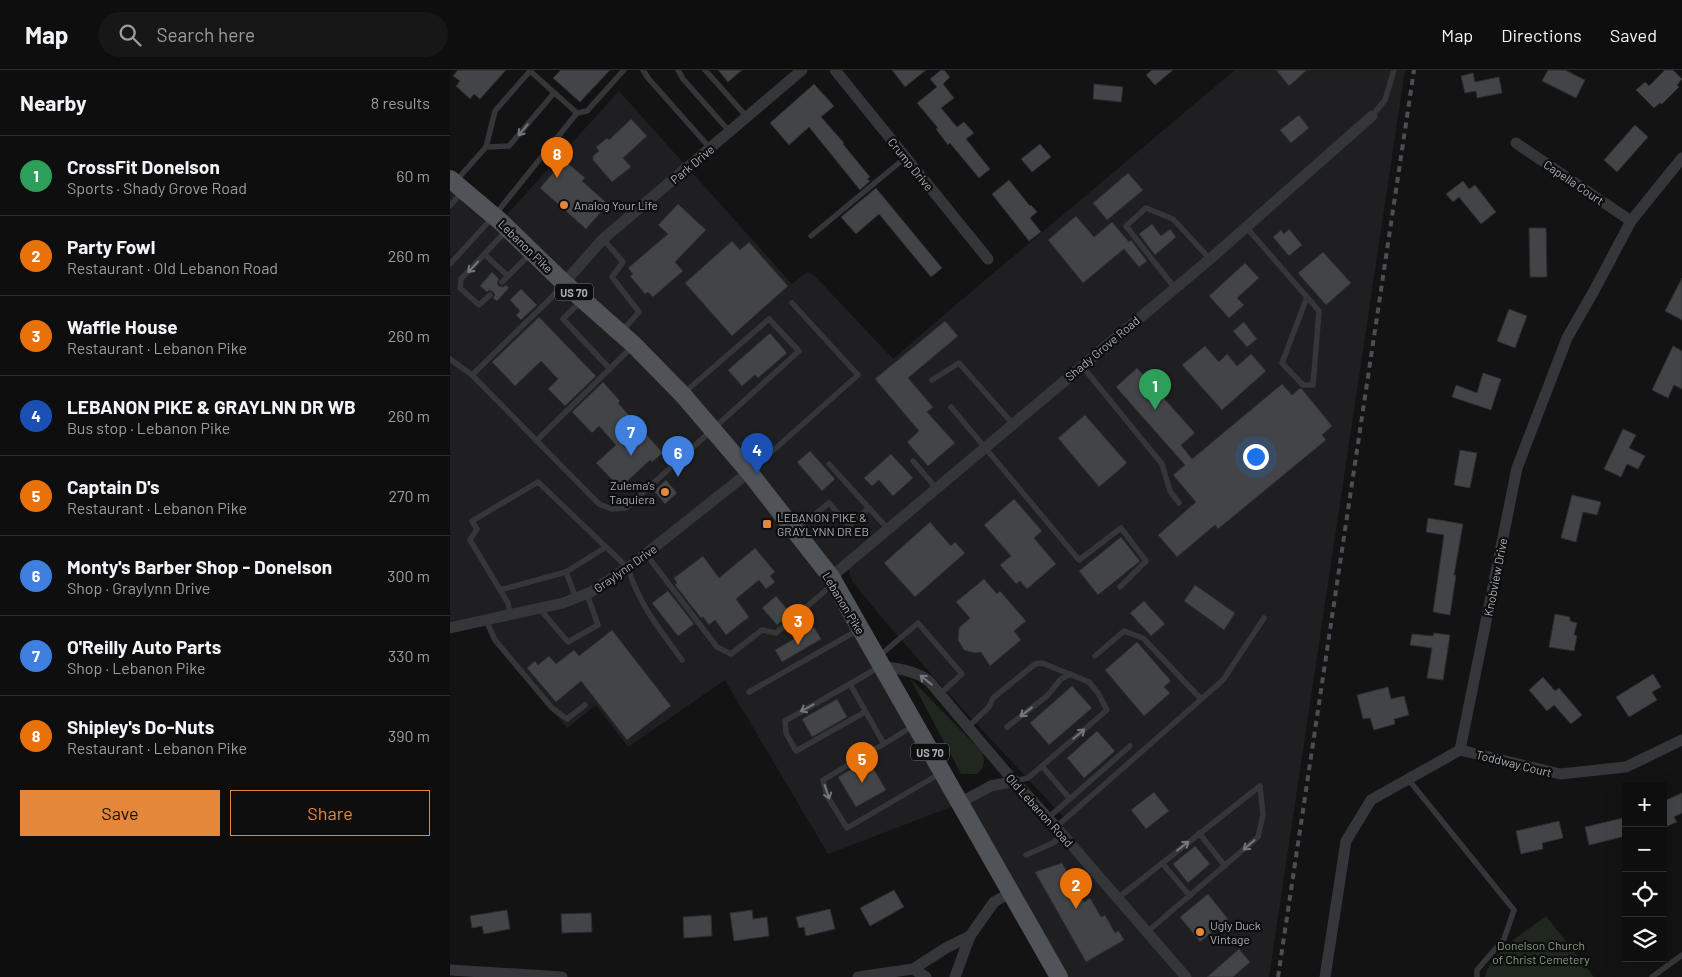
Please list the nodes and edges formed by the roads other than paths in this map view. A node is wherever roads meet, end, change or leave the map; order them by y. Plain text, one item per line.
1 (624, 70) edge
2 (643, 70) edge
3 (678, 70) edge
4 (705, 70) edge
5 (802, 70) edge
6 (835, 70) edge
7 (1394, 70) edge
8 (554, 93) junction
9 (577, 113) junction
10 (1372, 116) joint
11 (747, 118) junction
12 (730, 132) junction
13 (1516, 143) dead end
14 (486, 147) junction
15 (711, 148) junction
16 (906, 158) junction
17 (1682, 158) edge
18 (456, 184) edge
19 (450, 206) edge
20 (494, 216) junction
21 (1631, 221) junction
22 (1246, 227) junction
23 (508, 229) junction
24 (811, 236) dead end
25 (603, 239) junction
26 (532, 252) junction
27 (484, 254) junction
28 (988, 258) dead end
29 (1210, 259) junction
30 (450, 264) edge
31 (508, 276) junction
32 (502, 282) dead end
33 (564, 283) junction
34 (1174, 287) junction
35 (490, 294) dead end
36 (1306, 297) junction
37 (583, 300) junction
38 (792, 303) dead end
39 (620, 333) junction
40 (634, 345) junction
41 (450, 359) edge
42 (1082, 366) junction
43 (610, 369) junction
44 (472, 375) junction
45 (932, 380) dead end
46 (683, 395) junction
47 (951, 407) dead end
48 (1013, 424) junction
49 (712, 429) junction
50 (536, 440) junction
51 (986, 448) junction
52 (912, 460) dead end
53 (829, 464) dead end
54 (749, 472) junction
55 (937, 489) junction
56 (1179, 503) dead end
57 (869, 508) junction
58 (888, 530) junction
59 (794, 531) junction
60 (606, 547) junction
61 (646, 554) junction
62 (628, 568) junction
63 (566, 572) junction
64 (832, 580) junction
65 (1120, 587) dead end
66 (500, 590) junction
67 (587, 594) junction
68 (576, 598) junction
69 (539, 608) junction
70 (510, 614) junction
71 (1264, 618) dead end
72 (486, 620) junction
73 (450, 628) edge
74 (859, 629) junction
75 (1095, 656) dead end
76 (682, 660) dead end
77 (878, 662) junction
78 (1071, 674) junction
79 (850, 684) junction
80 (749, 692) dead end
81 (940, 694) junction
82 (1201, 699) junction
83 (585, 705) dead end
84 (865, 712) junction
85 (914, 725) junction
86 (1007, 727) dead end
87 (968, 728) junction
88 (1682, 740) edge
89 (884, 744) junction
90 (1130, 746) dead end
91 (1460, 750) junction
92 (1042, 766) junction
93 (941, 773) junction
94 (1408, 779) junction
95 (1015, 781) junction
96 (1070, 799) junction
97 (959, 804) junction
98 (1048, 818) junction
99 (1060, 831) junction
100 (1199, 833) junction
101 (1026, 854) dead end
102 (1162, 863) junction
103 (1225, 866) junction
104 (1010, 893) junction
105 (1190, 896) junction
106 (1118, 898) junction
107 (1147, 932) junction
108 (970, 936) junction
109 (1682, 955) edge
110 (913, 968) junction
111 (450, 970) edge
112 (562, 977) edge
113 (858, 977) edge
114 (926, 977) edge
115 (955, 977) edge
116 (1059, 977) edge
117 (1186, 977) edge
118 (1325, 977) edge
119 (1477, 977) edge
120 (1652, 977) edge

1 - 9 lane
2 - 15 lane
3 - 12 lane
4 - 11 lane
5 - 11 street, Park Drive
6 - 16 street, Crump Drive
7 - 10 lane
8 - 9 lane
8 -> 14 lane
8 - 14 lane
9 - 20 lane
10 - 22 street, Shady Grove Road
11 - 12 street, Park Drive
12 - 15 street, Park Drive
13 - 21 street, Capella Court
14 - 18 lane
15 - 25 street, Park Drive
16 - 24 lane
16 - 28 street, Crump Drive
17 - 21 street, Knobview Drive
18 - 19 lane
18 - 20 main road, Lebanon Pike / US 70
20 - 23 main road, Lebanon Pike / US 70
20 - 30 lane
21 - 91 street, Knobview Drive
22 - 29 street, Shady Grove Road
22 - 36 lane
23 - 26 main road, Lebanon Pike / US 70
23 - 27 lane
25 - 33 street, Park Drive
25 - 39 lane
26 - 31 lane
26 - 33 main road, Lebanon Pike / US 70
27 - 31 lane
27 -> 35 lane
29 - 34 street, Shady Grove Road
29 - 34 lane
31 - 32 lane
33 - 37 main road, Lebanon Pike / US 70
33 - 44 lane
34 - 42 street, Shady Grove Road
36 - 36 lane
37 - 39 main road, Lebanon Pike / US 70
37 - 43 lane
38 - 54 lane
39 - 40 main road, Lebanon Pike / US 70
40 - 43 lane
40 - 46 main road, Lebanon Pike / US 70
41 - 44 lane
42 - 48 street, Shady Grove Road
42 - 56 lane
43 - 50 lane
44 - 50 lane
45 - 48 lane
46 - 49 main road, Lebanon Pike / US 70
46 - 49 lane
47 - 51 lane
48 - 51 street, Shady Grove Road
49 - 50 lane
49 - 54 main road, Lebanon Pike / US 70
51 - 55 street, Shady Grove Road
51 - 65 lane
52 - 55 lane
53 - 57 lane
54 - 59 main road, Lebanon Pike / US 70
54 - 61 street, Graylynn Drive
55 - 58 street, Shady Grove Road
57 - 58 lane
57 - 59 lane
58 - 64 street, Shady Grove Road
59 - 64 main road, Lebanon Pike / US 70
60 - 62 lane
60 - 63 lane
60 - 66 lane
61 - 62 street, Graylynn Drive
61 - 64 lane
62 - 67 street, Graylynn Drive
62 - 76 lane
63 - 66 lane
63 - 68 lane
64 - 74 main road, Lebanon Pike / US 70
66 - 70 lane
67 - 68 street, Graylynn Drive
67 - 69 lane
68 - 69 street, Graylynn Drive
69 - 70 street, Graylynn Drive
70 - 72 street, Graylynn Drive
71 - 82 lane
72 - 73 street, Graylynn Drive
72 - 83 lane
74 - 77 main road, Lebanon Pike / US 70
74 - 80 lane
75 - 82 lane
77 - 79 lane
81 -> 77 street, Old Lebanon Road
77 - 81 lane
77 - 85 main road, Lebanon Pike / US 70
78 -> 86 lane
78 - 87 lane
92 -> 78 lane
79 - 84 lane
79 -> 84 lane
81 - 87 street, Old Lebanon Road
82 - 99 lane
84 - 89 lane
85 - 89 lane
85 - 93 main road, Lebanon Pike / US 70
87 - 95 street, Old Lebanon Road
88 - 91 street, Toddway Court
89 -> 93 lane
90 - 96 lane
91 - 94 street
92 - 95 lane
92 - 96 lane
93 - 97 main road, Lebanon Pike / US 70
94 - 118 street
94 - 119 lane
95 - 97 street
95 - 98 street, Old Lebanon Road
96 - 98 lane
97 - 104 main road, Lebanon Pike / US 70
98 - 99 street, Old Lebanon Road
99 - 101 lane
99 - 106 street, Old Lebanon Road
102 -> 100 lane
100 - 103 lane
100 -> 103 lane
102 - 105 lane
102 - 106 lane
103 - 105 lane
104 - 108 street
104 - 116 main road, Lebanon Pike / US 70
105 - 107 lane
106 - 107 street, Old Lebanon Road
107 - 117 street, Old Lebanon Road
108 - 110 street
108 - 115 street
109 - 120 lane
110 - 113 street
110 - 114 street
111 - 112 street

